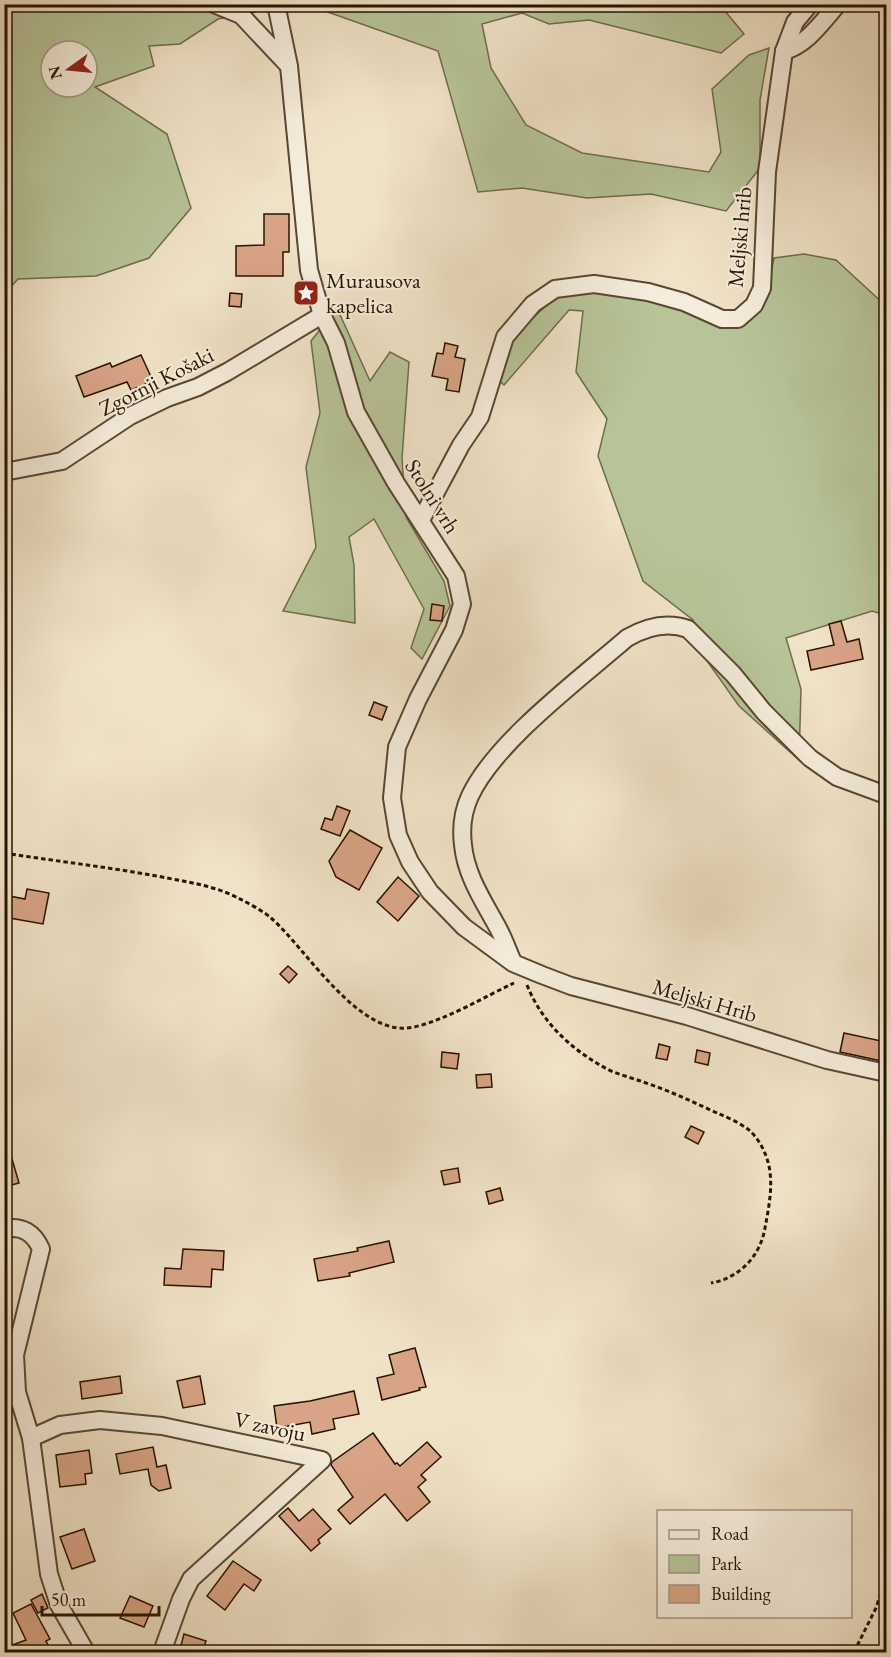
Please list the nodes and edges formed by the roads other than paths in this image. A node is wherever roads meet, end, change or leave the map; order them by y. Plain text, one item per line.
1 (214, 4) edge
2 (276, 4) edge
3 (810, 4) edge
4 (838, 4) edge
5 (784, 51) junction
6 (289, 66) junction
7 (322, 315) junction
8 (4, 472) edge
9 (421, 520) junction
10 (886, 795) edge
11 (513, 963) junction
12 (886, 1073) edge
13 (7, 1229) edge
14 (31, 1438) junction
15 (86, 1653) edge
16 (162, 1653) edge

1 - 6 street
2 - 6 street, Stolni vrh
3 - 5 street, Meljski hrib
4 - 5 street
5 - 9 street, Meljski hrib
6 - 7 street, Stolni vrh
7 - 8 street, Zgornji Košaki
7 - 9 street, Stolni vrh
9 - 11 street, Stolni vrh
10 - 11 street
11 - 12 street, Meljski Hrib
13 - 14 street
14 - 15 street
14 - 16 street, V zavoju

